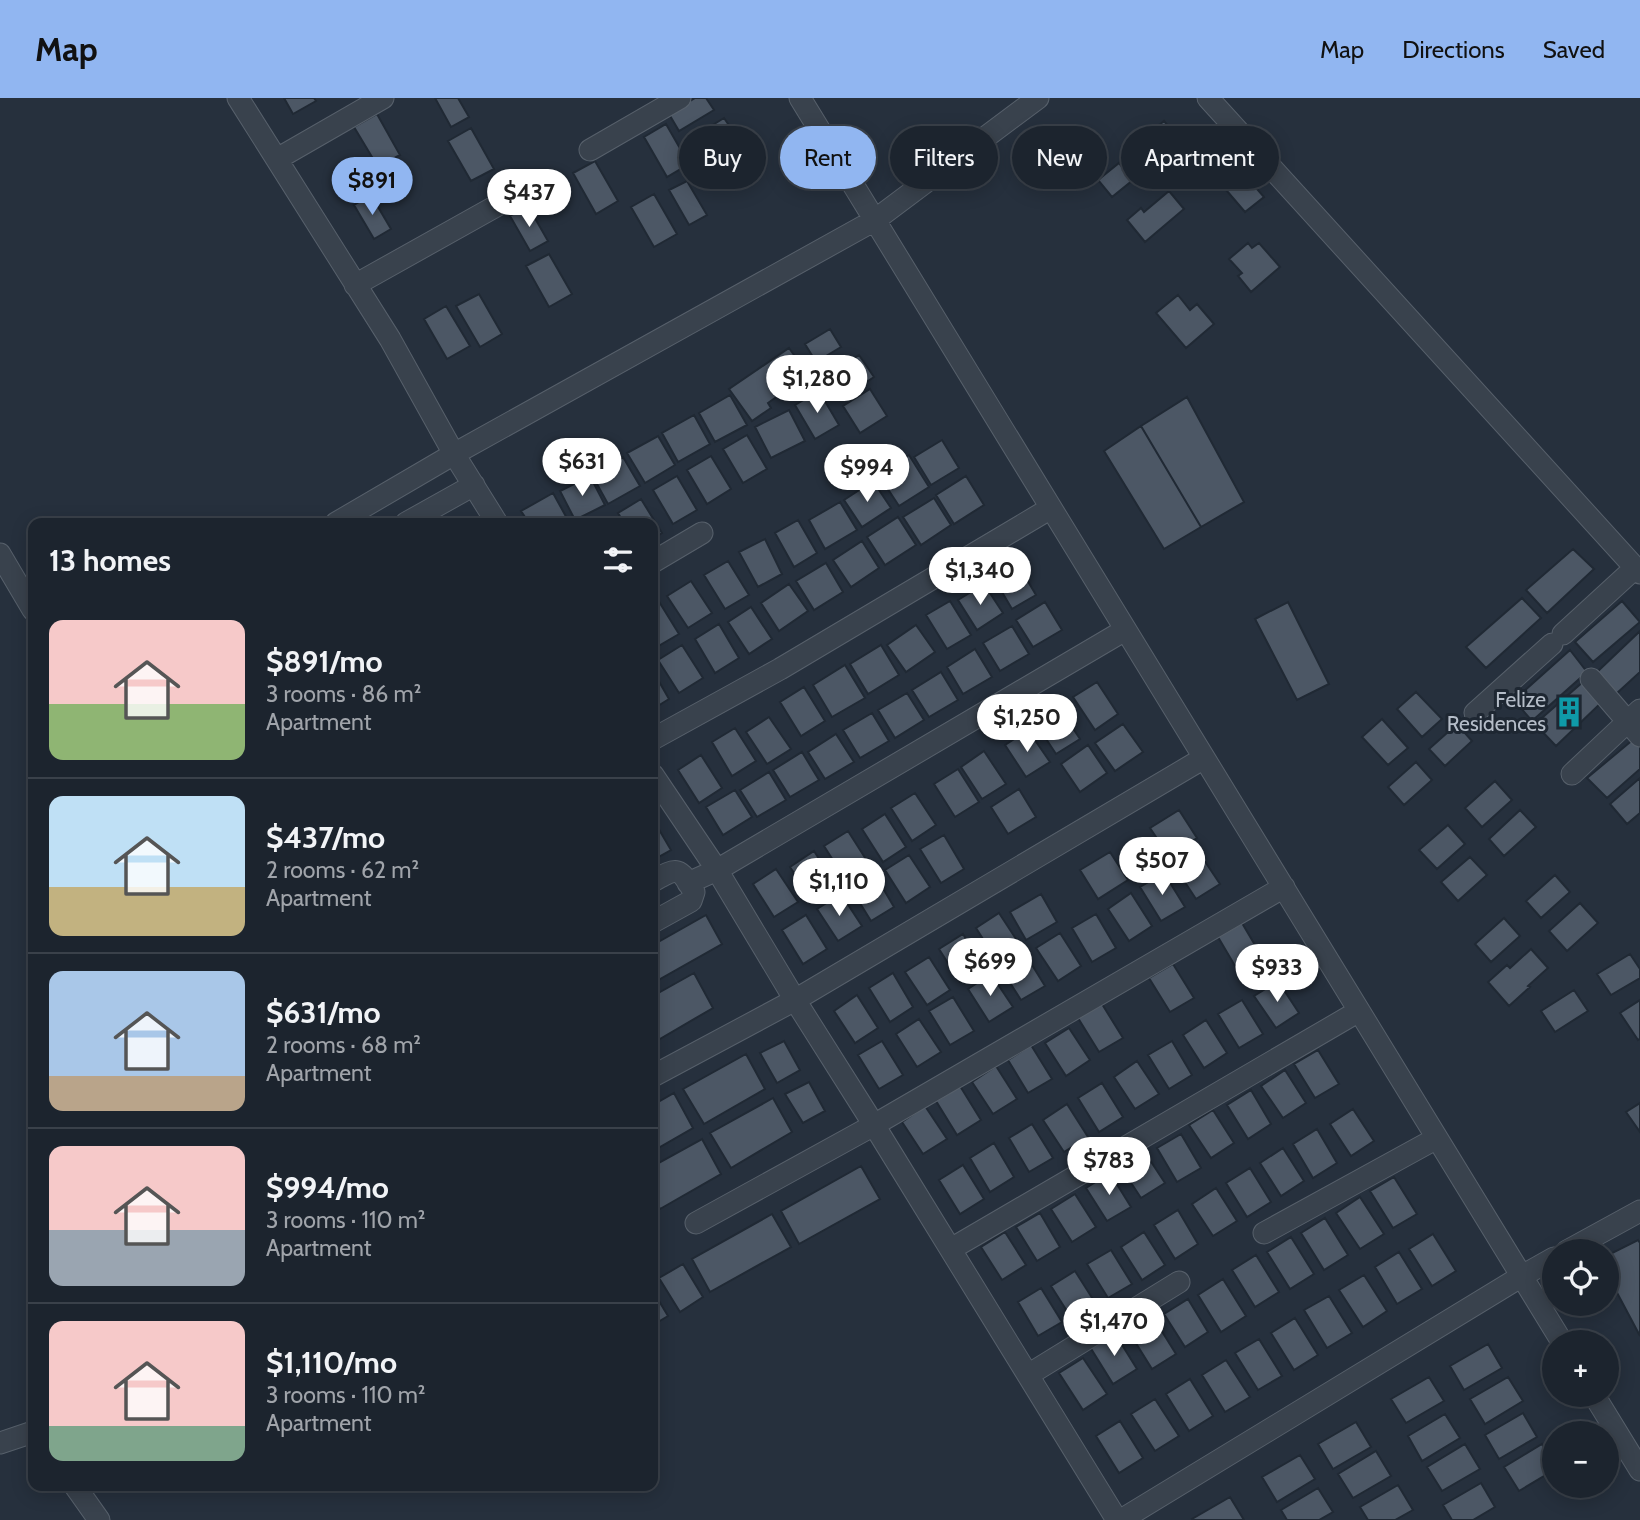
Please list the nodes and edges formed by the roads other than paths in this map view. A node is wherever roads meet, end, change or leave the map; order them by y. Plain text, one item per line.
1 (239, 98) edge
2 (383, 98) edge
3 (680, 98) edge
4 (800, 98) edge
5 (1038, 98) edge
6 (1208, 98) edge
7 (590, 150) dead end
8 (277, 159) junction
9 (498, 205) dead end
10 (875, 220) junction
11 (355, 285) junction
12 (454, 454) junction
13 (474, 485) junction
14 (1051, 509) junction
15 (345, 518) edge
16 (415, 518) edge
17 (494, 518) edge
18 (702, 533) dead end
19 (0, 554) edge
20 (658, 559) edge
21 (1638, 571) edge
22 (28, 602) edge
23 (1125, 630) junction
24 (1591, 679) dead end
25 (1475, 713) dead end
26 (1636, 722) edge
27 (658, 735) edge
28 (1204, 758) junction
29 (1572, 774) dead end
30 (658, 782) edge
31 (717, 870) junction
32 (658, 878) edge
33 (688, 883) junction
34 (1284, 887) junction
35 (658, 919) edge
36 (795, 1000) junction
37 (1359, 1011) junction
38 (658, 1073) edge
39 (874, 1125) junction
40 (1437, 1138) junction
41 (1640, 1211) edge
42 (696, 1223) dead end
43 (1264, 1233) dead end
44 (1589, 1239) edge
45 (951, 1249) junction
46 (1542, 1265) edge
47 (1522, 1276) junction
48 (1180, 1282) dead end
49 (1555, 1330) edge
50 (1028, 1375) junction
51 (1601, 1407) edge
52 (28, 1434) edge
53 (0, 1443) edge
54 (1640, 1470) edge
55 (79, 1491) edge
56 (99, 1520) edge
57 (1119, 1520) edge

1 - 8 street
2 - 8 street
3 - 7 street
4 - 10 street
5 - 10 street
6 - 21 street
8 - 11 street
9 - 11 street
10 - 12 street
10 - 14 street
11 - 12 street
12 - 13 street
12 - 15 street
13 - 16 street
13 - 17 street
14 - 23 street
14 - 27 street
18 - 20 street
19 - 22 street
21 - 25 street
23 - 28 street
23 - 31 street
24 - 26 street
26 - 29 street
28 - 34 street
28 - 36 street
30 - 31 street
31 - 33 street
31 - 36 street
32 - 33 street
33 - 35 street
34 - 37 street
34 - 39 street
36 - 38 street
36 - 39 street
37 - 40 street
37 - 45 street
39 - 42 street
39 - 45 street
40 - 43 street
40 - 47 street
41 - 44 street
45 - 50 street
46 - 47 street
47 - 49 street
47 - 57 street
48 - 50 street
50 - 57 street
51 - 54 street
52 - 53 street
55 - 56 street

